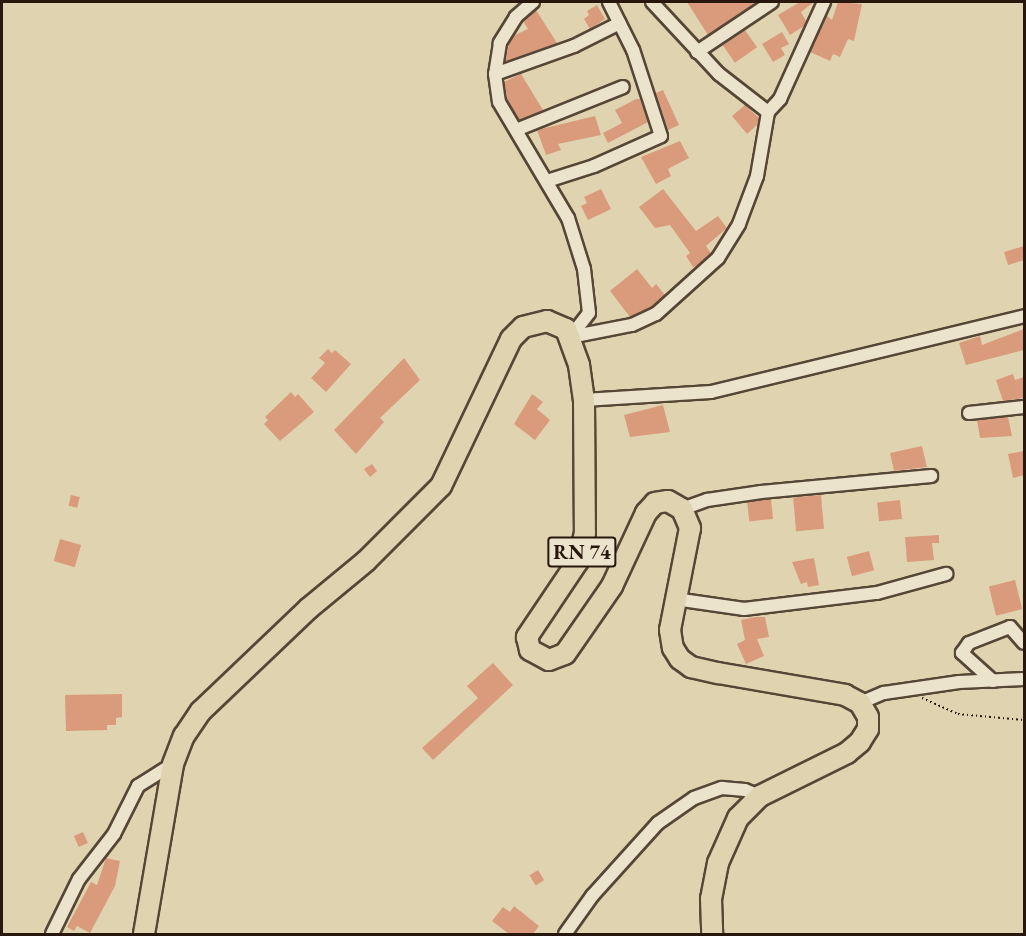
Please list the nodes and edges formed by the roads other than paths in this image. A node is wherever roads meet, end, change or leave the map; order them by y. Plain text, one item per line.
1 (533, 2) edge
2 (609, 2) edge
3 (772, 2) edge
4 (824, 2) edge
5 (659, 4) edge
6 (620, 23) junction
7 (697, 52) junction
8 (495, 74) junction
9 (623, 87) dead end
10 (768, 112) junction
11 (516, 130) junction
12 (547, 181) junction
13 (1024, 316) edge
14 (570, 337) junction
15 (584, 400) junction
16 (1024, 406) edge
17 (969, 413) dead end
18 (931, 476) dead end
19 (682, 509) junction
20 (946, 574) dead end
21 (675, 600) junction
22 (1024, 643) edge
23 (1024, 679) edge
24 (993, 681) junction
25 (860, 703) junction
26 (173, 764) junction
27 (760, 796) junction
28 (52, 934) edge
29 (144, 934) edge
30 (565, 934) edge
31 (712, 934) edge

1 - 8 street
2 - 6 street
3 - 7 street
4 - 10 street
5 - 7 street
6 - 8 street
6 - 12 street
7 - 10 street
8 - 11 street
9 - 11 street
10 - 14 street
11 - 12 street
12 - 14 street
13 - 15 street
14 - 15 main road, RN 74
14 - 26 main road
15 - 19 main road, RN 74
16 - 17 street
18 - 19 street
19 - 21 main road
20 - 21 street
21 - 25 main road
22 - 24 street
23 - 24 street
24 - 25 street
25 - 27 main road
26 - 28 street
26 - 29 main road
27 - 30 street
27 - 31 main road

